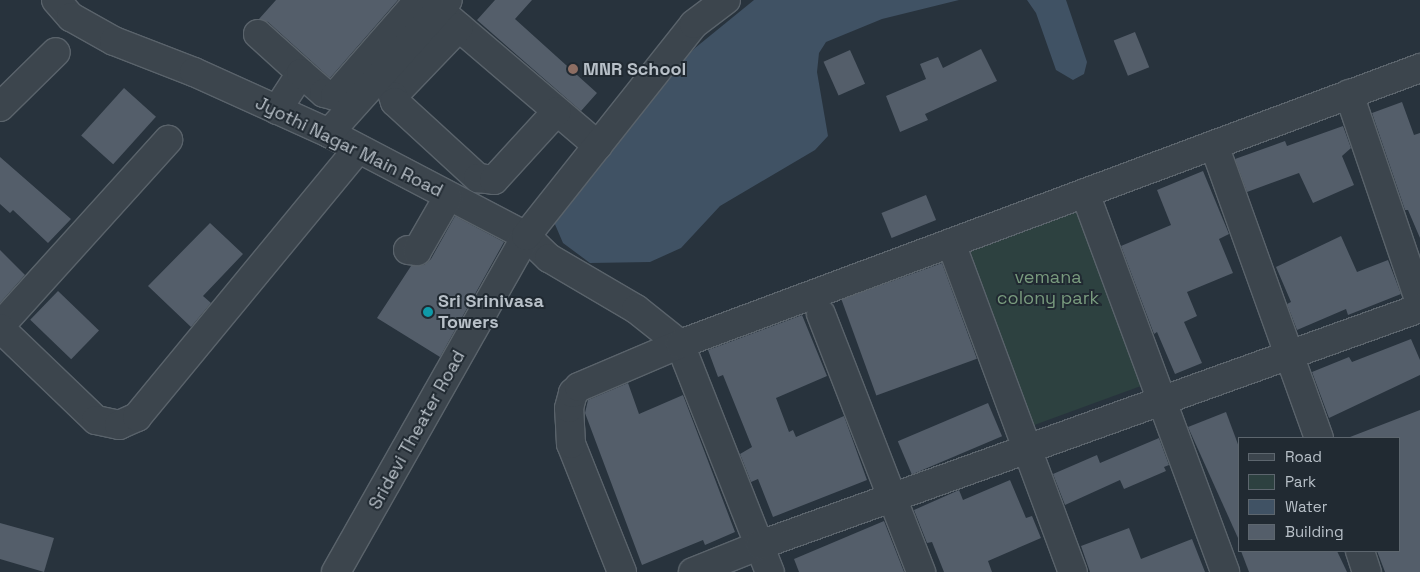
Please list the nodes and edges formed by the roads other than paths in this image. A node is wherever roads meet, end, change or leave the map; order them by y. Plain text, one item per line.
1 (56, 0) edge
2 (726, 0) edge
3 (441, 9) edge
4 (258, 34) dead end
5 (56, 52) dead end
6 (1420, 68) edge
7 (301, 73) junction
8 (1349, 94) junction
9 (0, 107) edge
10 (277, 110) junction
11 (557, 111) junction
12 (329, 133) junction
13 (168, 140) dead end
14 (1214, 145) junction
15 (598, 146) junction
16 (357, 150) junction
17 (1085, 193) junction
18 (448, 197) junction
19 (526, 236) junction
20 (951, 243) junction
21 (408, 250) dead end
22 (1420, 302) edge
23 (1420, 308) edge
24 (821, 314) dead end
25 (0, 327) edge
26 (680, 344) junction
27 (1290, 355) junction
28 (1162, 401) junction
29 (1319, 437) edge
30 (1027, 449) junction
31 (892, 497) junction
32 (760, 544) junction
33 (1360, 552) edge
34 (336, 572) edge
35 (622, 572) edge
36 (693, 572) edge
37 (770, 572) edge
38 (921, 572) edge
39 (1073, 572) edge
40 (1225, 572) edge
41 (1367, 572) edge

1 - 10 street, Jyothi Nagar Main Road
2 - 15 street, Sridevi Theater Road
3 - 7 street
3 - 11 street
3 - 11 street
3 - 12 street
4 - 7 street
5 - 9 street
6 - 8 street
7 - 10 street
8 - 14 street
8 - 22 street
10 - 12 street, Jyothi Nagar Main Road
11 - 15 street
12 - 16 street, Jyothi Nagar Main Road
13 - 25 street
14 - 17 street
14 - 27 street
15 - 19 street, Sridevi Theater Road
16 - 18 street, Jyothi Nagar Main Road
16 - 25 street
17 - 20 street
17 - 28 street
18 - 19 street, Jyothi Nagar Main Road
18 - 21 street
19 - 26 street, Jyothi Nagar Main Road
19 - 34 street, Sridevi Theater Road
20 - 26 street
20 - 30 street
23 - 27 street
24 - 31 street
26 - 32 street
26 - 35 street
27 - 28 street
27 - 29 street
28 - 30 street
28 - 40 street
30 - 31 street
30 - 39 street
31 - 32 street
31 - 38 street
32 - 36 street
32 - 37 street
33 - 41 street

